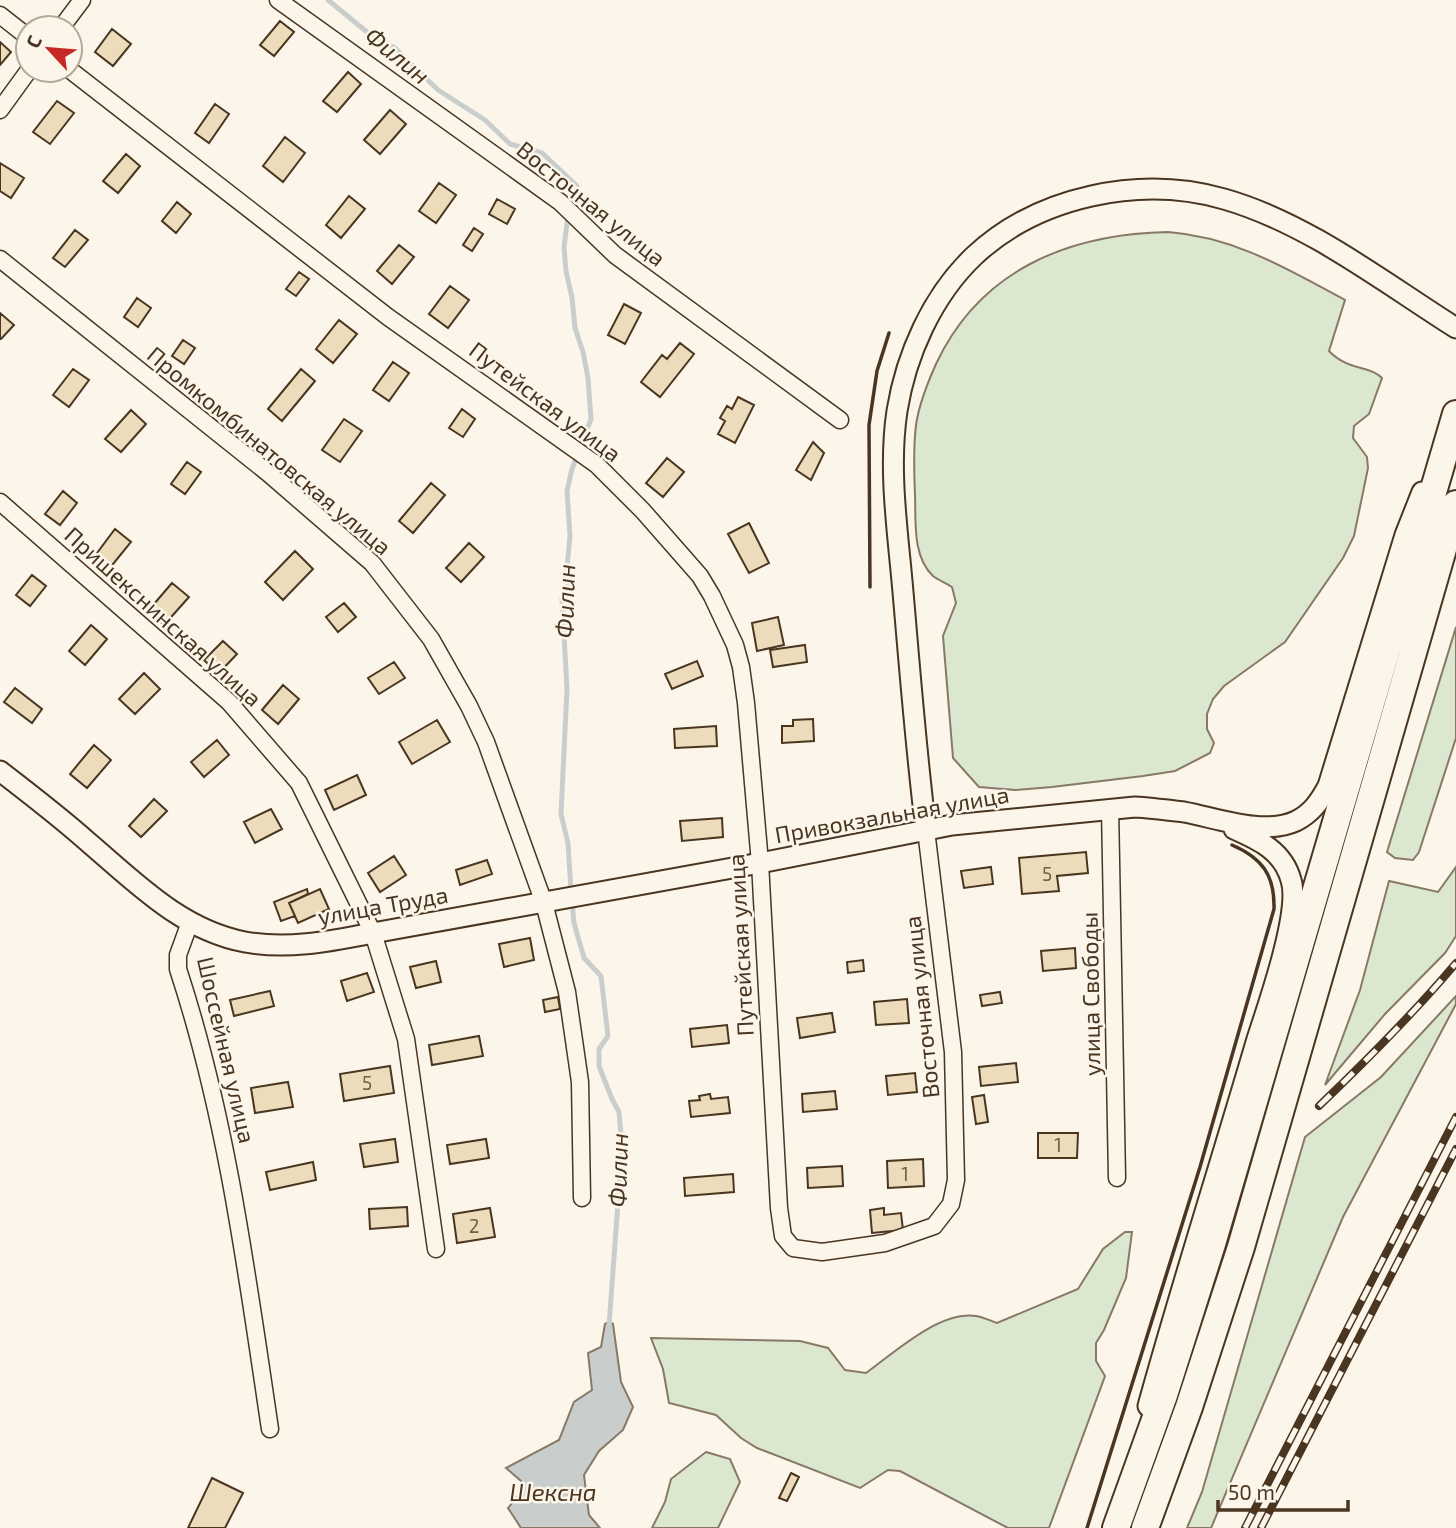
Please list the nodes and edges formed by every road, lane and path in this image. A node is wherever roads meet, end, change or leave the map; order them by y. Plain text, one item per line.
1 (278, 0) edge
2 (0, 15) edge
3 (14, 26) edge
4 (84, 81) edge
5 (19, 84) edge
6 (0, 110) edge
7 (0, 259) edge
8 (1456, 328) edge
9 (1456, 413) edge
10 (839, 420) dead end
11 (0, 502) edge
12 (1456, 504) edge
13 (0, 771) edge
14 (1110, 808) junction
15 (1208, 817) junction
16 (926, 830) junction
17 (760, 863) junction
18 (586, 894) joint
19 (554, 901) junction
20 (190, 922) junction
21 (373, 933) junction
22 (1117, 1178) dead end
23 (956, 1180) joint
24 (582, 1198) dead end
25 (436, 1249) dead end
26 (270, 1429) dead end
27 (1115, 1528) edge
28 (1145, 1528) edge

1 - 10 street, Восточная улица
2 - 3 street
4 - 17 street, Путейская улица
5 - 6 street
7 - 19 street, Промкомбинатовская улица
8 - 16 street
9 - 15 street
9 - 27 highway
11 - 21 street, Пришекснинская улица
12 - 28 highway
13 - 20 street
14 - 15 street, Привокзальная улица
14 - 16 street, Привокзальная улица
14 - 22 street, улица Свободы
15 - 27 street
16 - 17 street, Привокзальная улица
16 - 23 street, Восточная улица
17 - 18 street, Привокзальная улица
17 - 23 street, Путейская улица
18 - 19 street, улица Труда
19 - 21 street, улица Труда
19 - 24 street, Промкомбинатовская улица
20 - 21 street, улица Труда
20 - 26 street, Шоссейная улица
21 - 25 street, Пришекснинская улица

